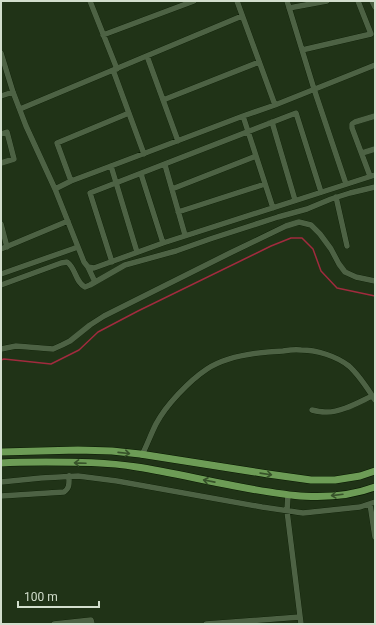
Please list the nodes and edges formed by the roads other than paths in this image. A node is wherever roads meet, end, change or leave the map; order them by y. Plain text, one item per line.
1 (90, 1) edge
2 (194, 1) edge
3 (237, 1) edge
4 (287, 1) edge
5 (327, 1) edge
6 (358, 1) edge
7 (372, 1) edge
8 (375, 7) edge
9 (289, 8) junction
10 (242, 16) junction
11 (104, 35) junction
12 (302, 50) junction
13 (1, 53) edge
14 (147, 56) junction
15 (259, 62) junction
16 (375, 65) edge
17 (115, 69) junction
18 (314, 89) junction
19 (13, 92) junction
20 (1, 96) edge
21 (163, 100) junction
22 (275, 105) junction
23 (20, 109) junction
24 (129, 113) junction
25 (243, 116) junction
26 (375, 116) edge
27 (272, 122) junction
28 (248, 132) junction
29 (1, 134) edge
30 (178, 141) junction
31 (375, 149) edge
32 (362, 153) junction
33 (144, 154) junction
34 (256, 156) junction
35 (1, 163) edge
36 (165, 165) junction
37 (110, 166) junction
38 (141, 174) junction
39 (372, 176) edge
40 (71, 181) junction
41 (116, 184) junction
42 (265, 184) junction
43 (346, 184) junction
44 (375, 187) edge
45 (55, 189) junction
46 (172, 189) junction
47 (321, 192) junction
48 (336, 198) junction
49 (296, 200) junction
50 (273, 208) junction
51 (178, 212) junction
52 (68, 221) junction
53 (1, 224) edge
54 (185, 235) junction
55 (163, 243) junction
56 (7, 246) junction
57 (347, 246) dead end
58 (78, 247) junction
59 (1, 249) edge
60 (137, 252) junction
61 (112, 262) junction
62 (88, 267) junction
63 (1, 274) edge
64 (375, 281) edge
65 (95, 282) junction
66 (1, 285) edge
67 (1, 348) edge
68 (374, 398) edge
69 (312, 410) dead end
70 (1, 452) edge
71 (142, 455) junction
72 (1, 463) edge
73 (375, 471) edge
74 (69, 476) junction
75 (1, 482) edge
76 (375, 487) edge
77 (1, 496) edge
78 (288, 496) junction
79 (373, 503) edge
80 (287, 511) junction
81 (375, 537) edge
82 (300, 617) junction
83 (54, 624) edge
84 (92, 624) edge
85 (210, 624) edge
86 (301, 624) edge

1 - 11 street
2 - 11 street
3 - 10 street
4 - 9 street
5 - 9 street
6 - 12 street
7 - 8 street
9 - 12 street
10 - 14 street
10 - 15 street
11 - 17 street
12 - 18 street
13 - 19 street
14 - 17 street
14 - 21 street
15 - 21 street
15 - 22 street
16 - 18 street
17 - 23 street
17 - 24 street
18 - 22 street
18 - 43 street
19 - 20 street
19 - 23 street
21 - 30 street
22 - 25 street
23 - 45 street
24 - 33 street
24 - 40 street
25 - 28 street
25 - 30 street
26 - 32 street
27 - 28 street
27 - 47 street
27 - 49 street
28 - 34 street
28 - 36 street
29 - 35 street
30 - 33 street
31 - 32 street
32 - 39 street
33 - 37 street
34 - 42 street
34 - 46 street
36 - 38 street
36 - 46 street
37 - 40 street
37 - 41 street
38 - 41 street
38 - 55 street
39 - 43 street
40 - 45 street
41 - 60 street
41 - 61 street
42 - 50 street
42 - 51 street
43 - 47 street
44 - 48 street
45 - 52 street
46 - 51 street
47 - 49 street
48 - 57 street
48 - 65 street
49 - 50 street
50 - 54 street
51 - 54 street
52 - 56 street
52 - 58 street
53 - 56 street
54 - 55 street
55 - 60 street
56 - 59 street
58 - 62 street
58 - 63 street
60 - 61 street
61 - 62 street
62 - 65 street
64 - 67 street
65 - 66 street
68 - 69 street
68 - 71 street
70 -> 71 main road
71 -> 73 main road
78 -> 72 main road
74 - 75 street
74 - 77 street
74 - 80 street
76 -> 78 main road
78 - 80 street
79 - 80 street
79 - 81 street
80 - 82 street
82 - 85 street
82 - 86 street
83 - 84 street

